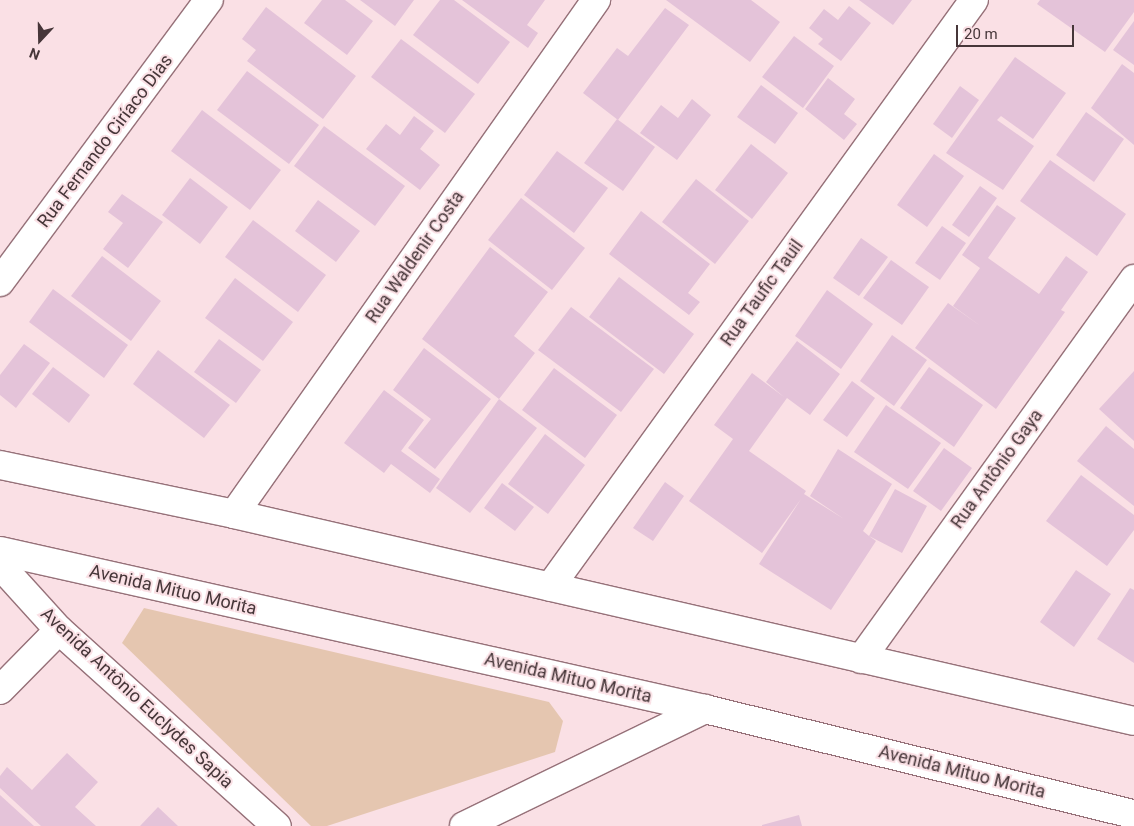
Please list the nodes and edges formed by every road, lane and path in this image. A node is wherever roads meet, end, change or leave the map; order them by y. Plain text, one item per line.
1 (209, 0) edge
2 (596, 0) edge
3 (974, 0) edge
4 (1134, 279) edge
5 (0, 282) edge
6 (0, 465) edge
7 (234, 514) junction
8 (0, 551) edge
9 (0, 565) edge
10 (550, 587) junction
11 (59, 630) junction
12 (861, 659) junction
13 (0, 690) edge
14 (705, 709) junction
15 (1134, 722) edge
16 (1134, 814) edge
17 (277, 826) edge
18 (464, 826) edge

1 - 5 street, Rua Fernando Ciríaco Dias
2 - 7 street, Rua Waldenir Costa
3 - 10 street, Rua Taufic Tauil
4 - 12 street, Rua Antônio Gaya
6 - 7 street
7 - 10 street
8 - 14 street, Avenida Mituo Morita
9 - 11 street, Avenida Antônio Euclydes Sapia
10 - 12 street
11 - 13 street
11 - 17 street, Avenida Antônio Euclydes Sapia
12 - 15 street
14 - 16 street, Avenida Mituo Morita
14 - 18 street

